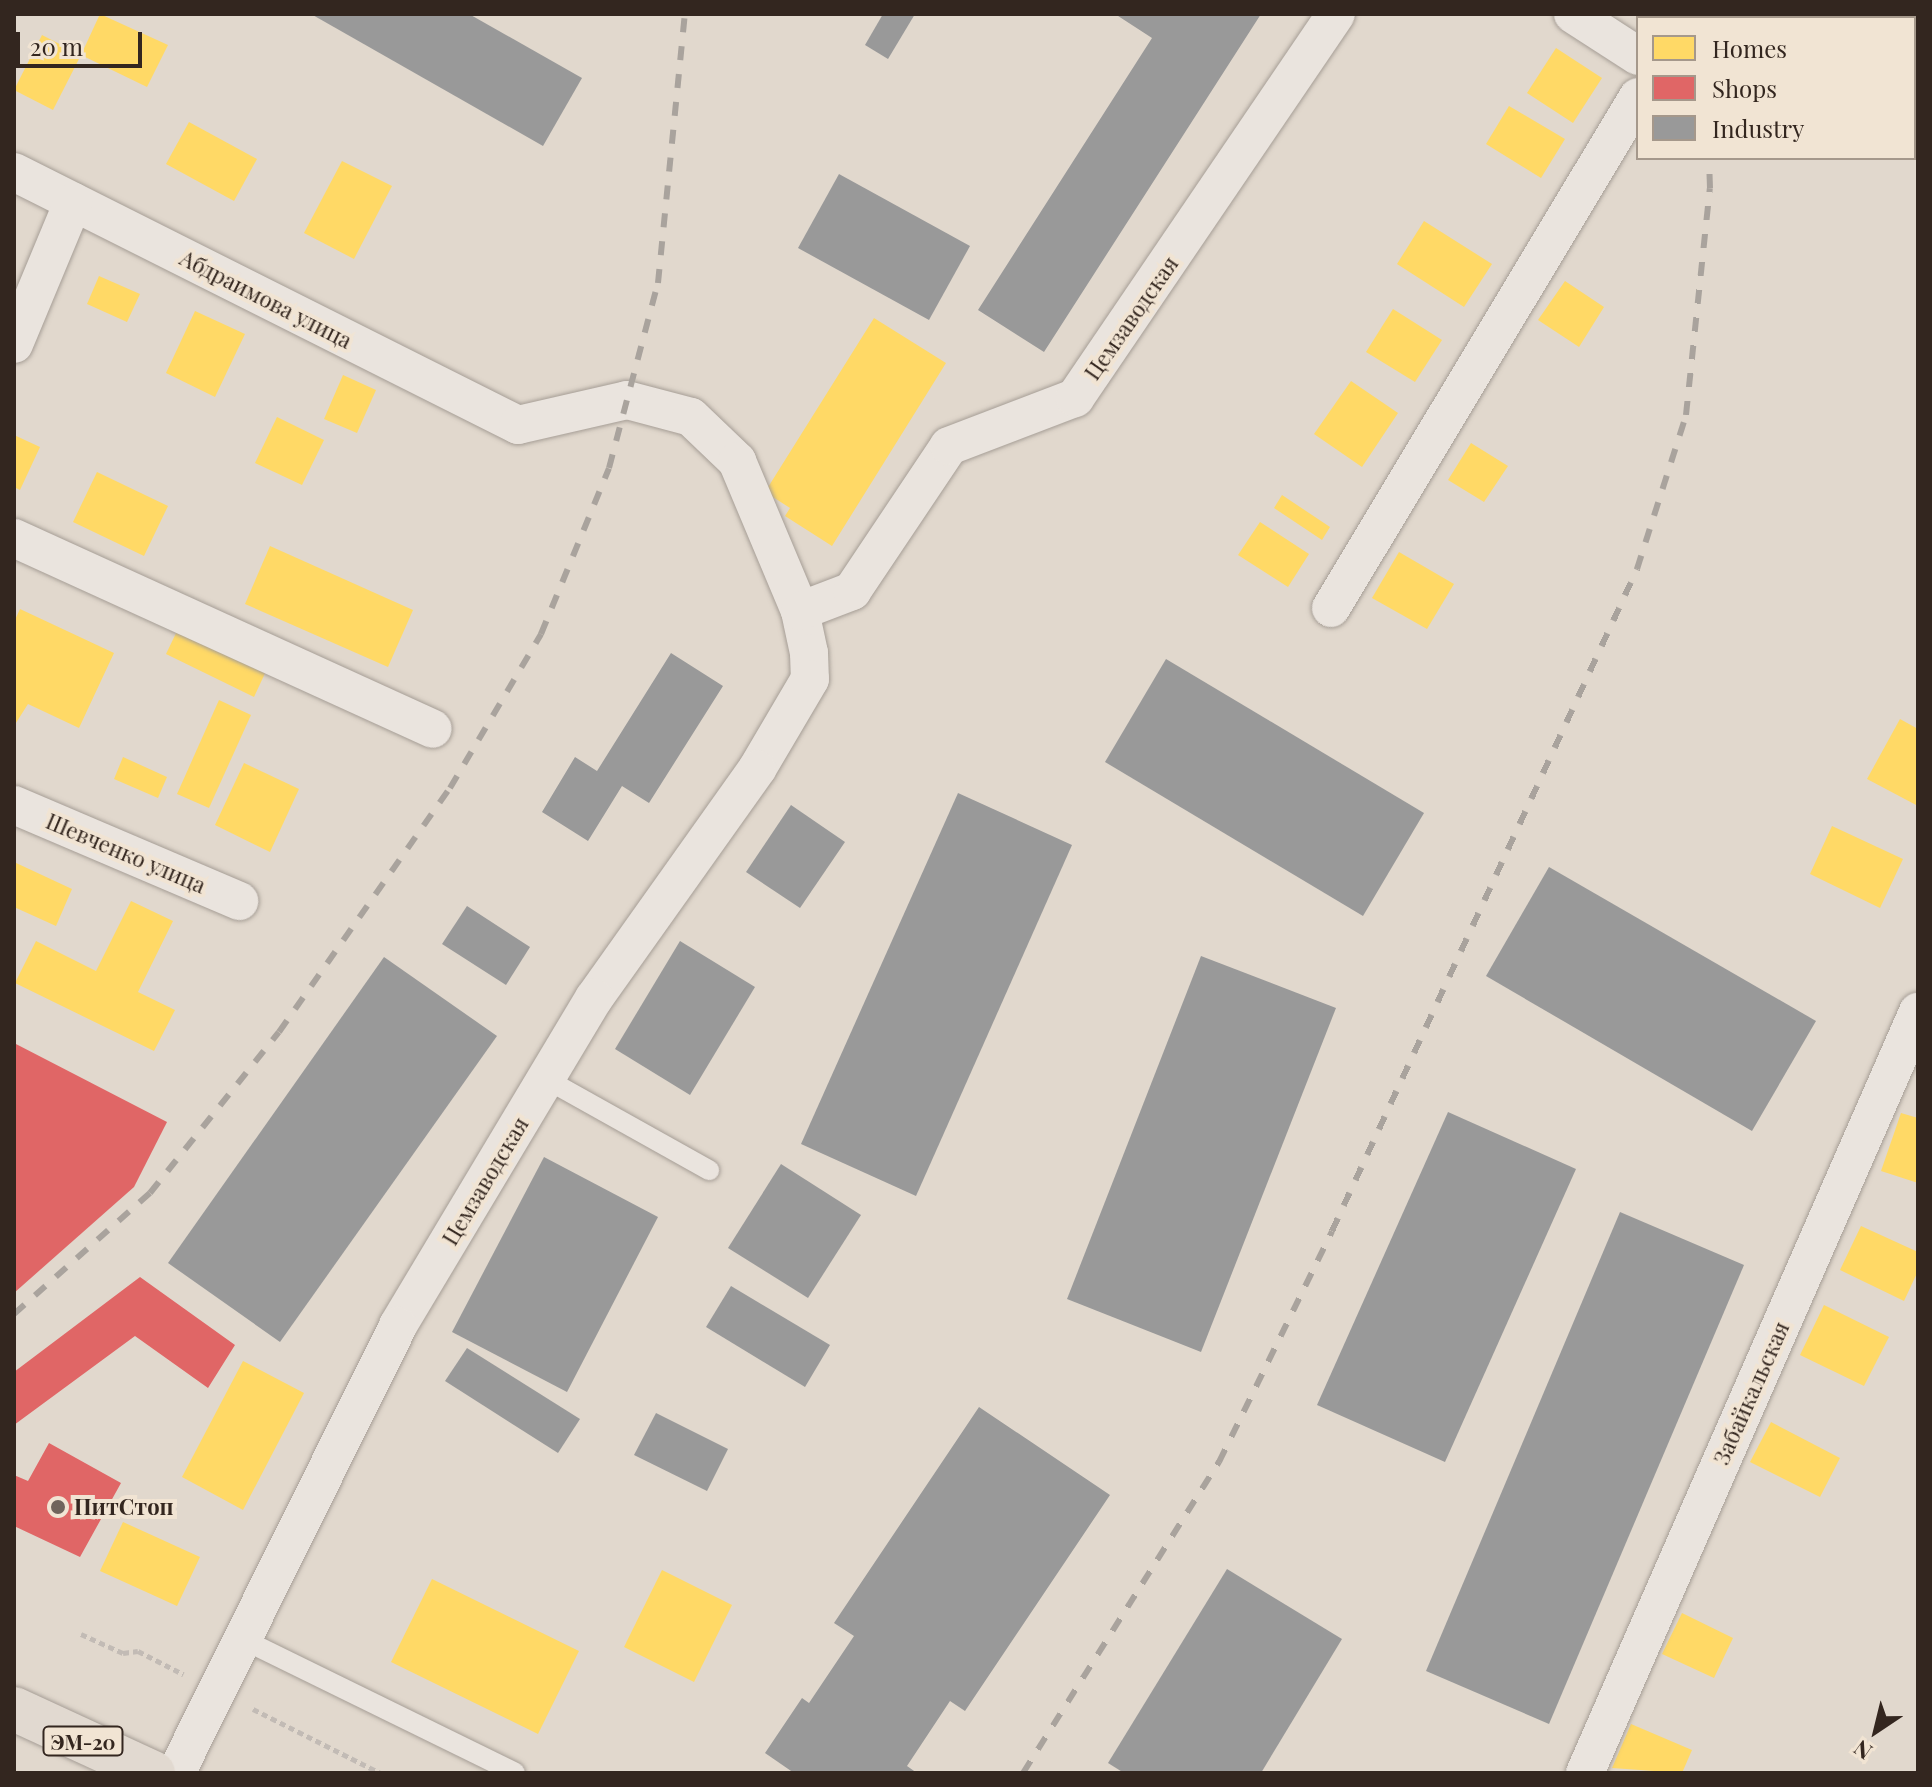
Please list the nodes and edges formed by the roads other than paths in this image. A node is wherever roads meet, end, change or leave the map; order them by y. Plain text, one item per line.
1 (1336, 14) edge
2 (1573, 14) edge
3 (1636, 55) edge
4 (1636, 100) edge
5 (14, 172) edge
6 (73, 202) junction
7 (14, 344) edge
8 (691, 417) joint
9 (14, 538) edge
10 (1331, 608) dead end
11 (800, 611) junction
12 (433, 729) dead end
13 (14, 805) edge
14 (239, 901) dead end
15 (1918, 1012) edge
16 (546, 1079) junction
17 (709, 1170) dead end
18 (240, 1638) junction
19 (14, 1709) edge
20 (153, 1773) edge
21 (176, 1773) edge
22 (515, 1773) edge
23 (1585, 1773) edge

1 - 11 street, Цемзаводская
2 - 3 street
4 - 10 street
5 - 6 street, Абдраимова улица
6 - 7 street
6 - 8 street, Абдраимова улица
8 - 11 street, Цемзаводская
9 - 12 street
11 - 16 street, Цемзаводская
13 - 14 street, Шевченко улица
15 - 23 street, Забайкальская
16 - 17 lane
16 - 18 street, Цемзаводская
18 - 21 street, Цемзаводская
18 - 22 lane
19 - 20 main road, ЭМ-20

